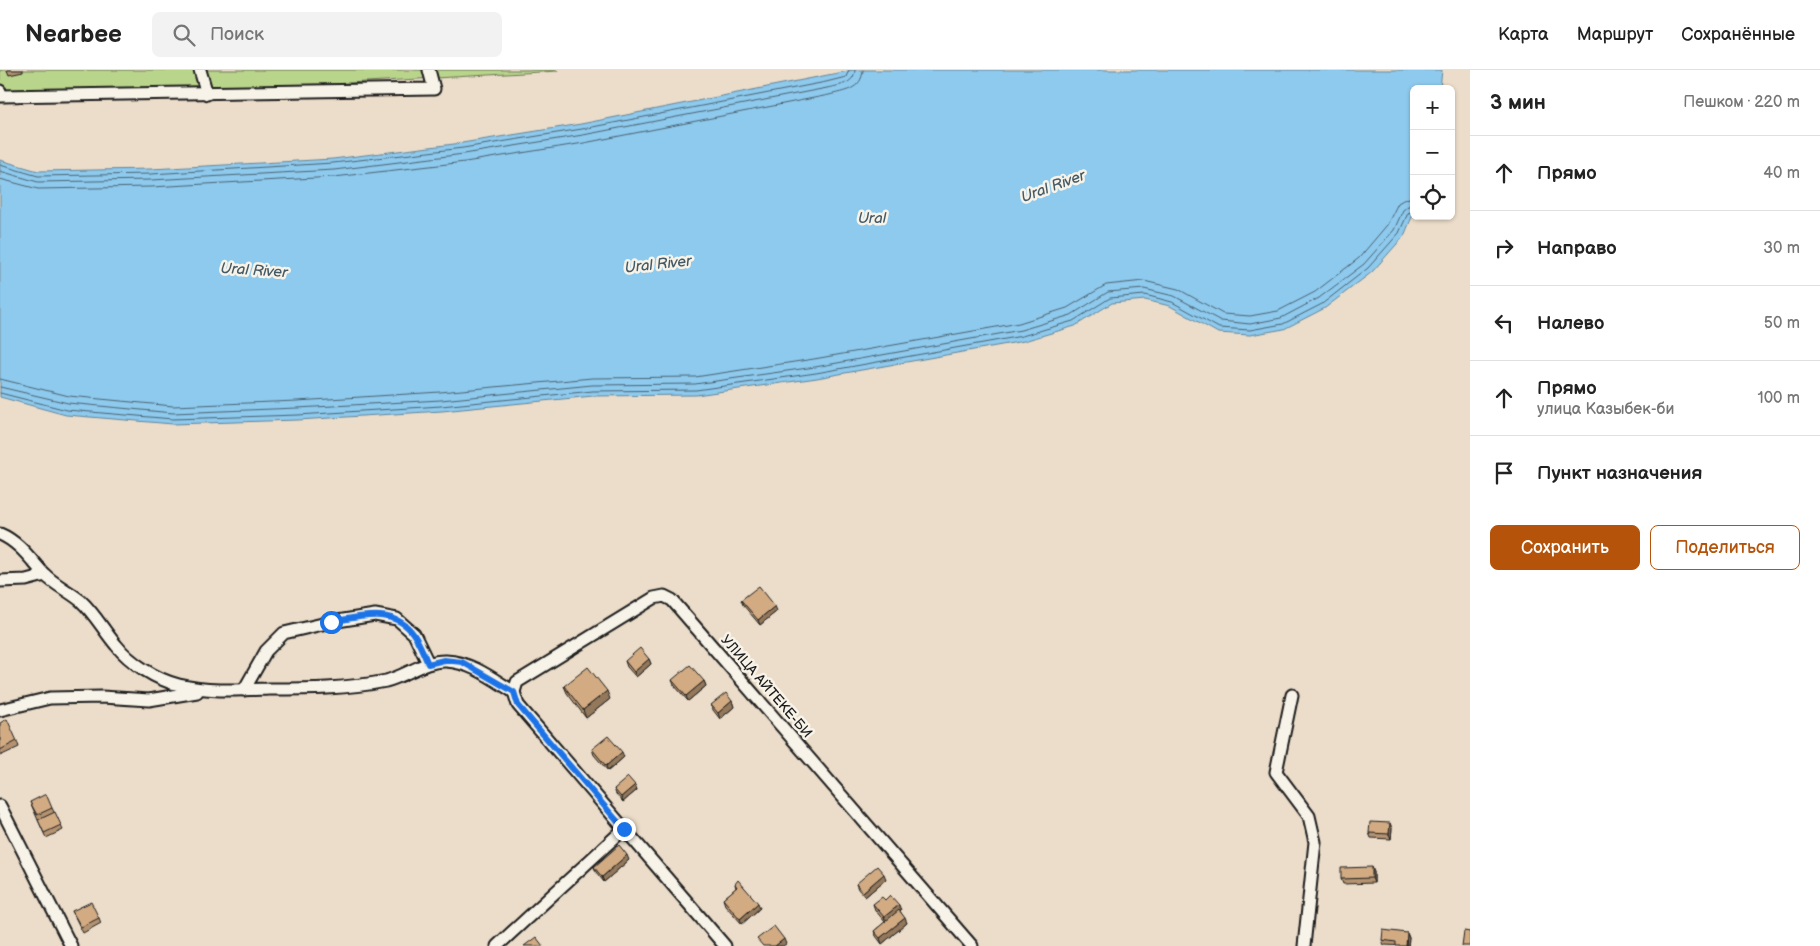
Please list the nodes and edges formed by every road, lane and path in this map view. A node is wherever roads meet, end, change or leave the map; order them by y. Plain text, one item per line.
1 (200, 70) edge
2 (429, 70) edge
3 (0, 91) edge
4 (207, 94) junction
5 (0, 534) edge
6 (45, 575) junction
7 (0, 581) edge
8 (428, 664) junction
9 (204, 690) junction
10 (244, 690) junction
11 (514, 692) junction
12 (1292, 695) dead end
13 (0, 710) edge
14 (0, 806) edge
15 (624, 829) junction
16 (71, 946) edge
17 (497, 946) edge
18 (725, 946) edge
19 (972, 946) edge
20 (1304, 946) edge

1 - 4 street
2 - 4 street
3 - 4 street
5 - 6 street
6 - 7 street
6 - 9 street
8 - 10 street
8 - 10 street
8 - 11 street
9 - 10 street
9 - 13 street
11 - 15 street
11 - 19 street, УЛИЦА АЙТЕКЕ-БИ
12 - 20 street
14 - 16 street
15 - 17 street
15 - 18 street

